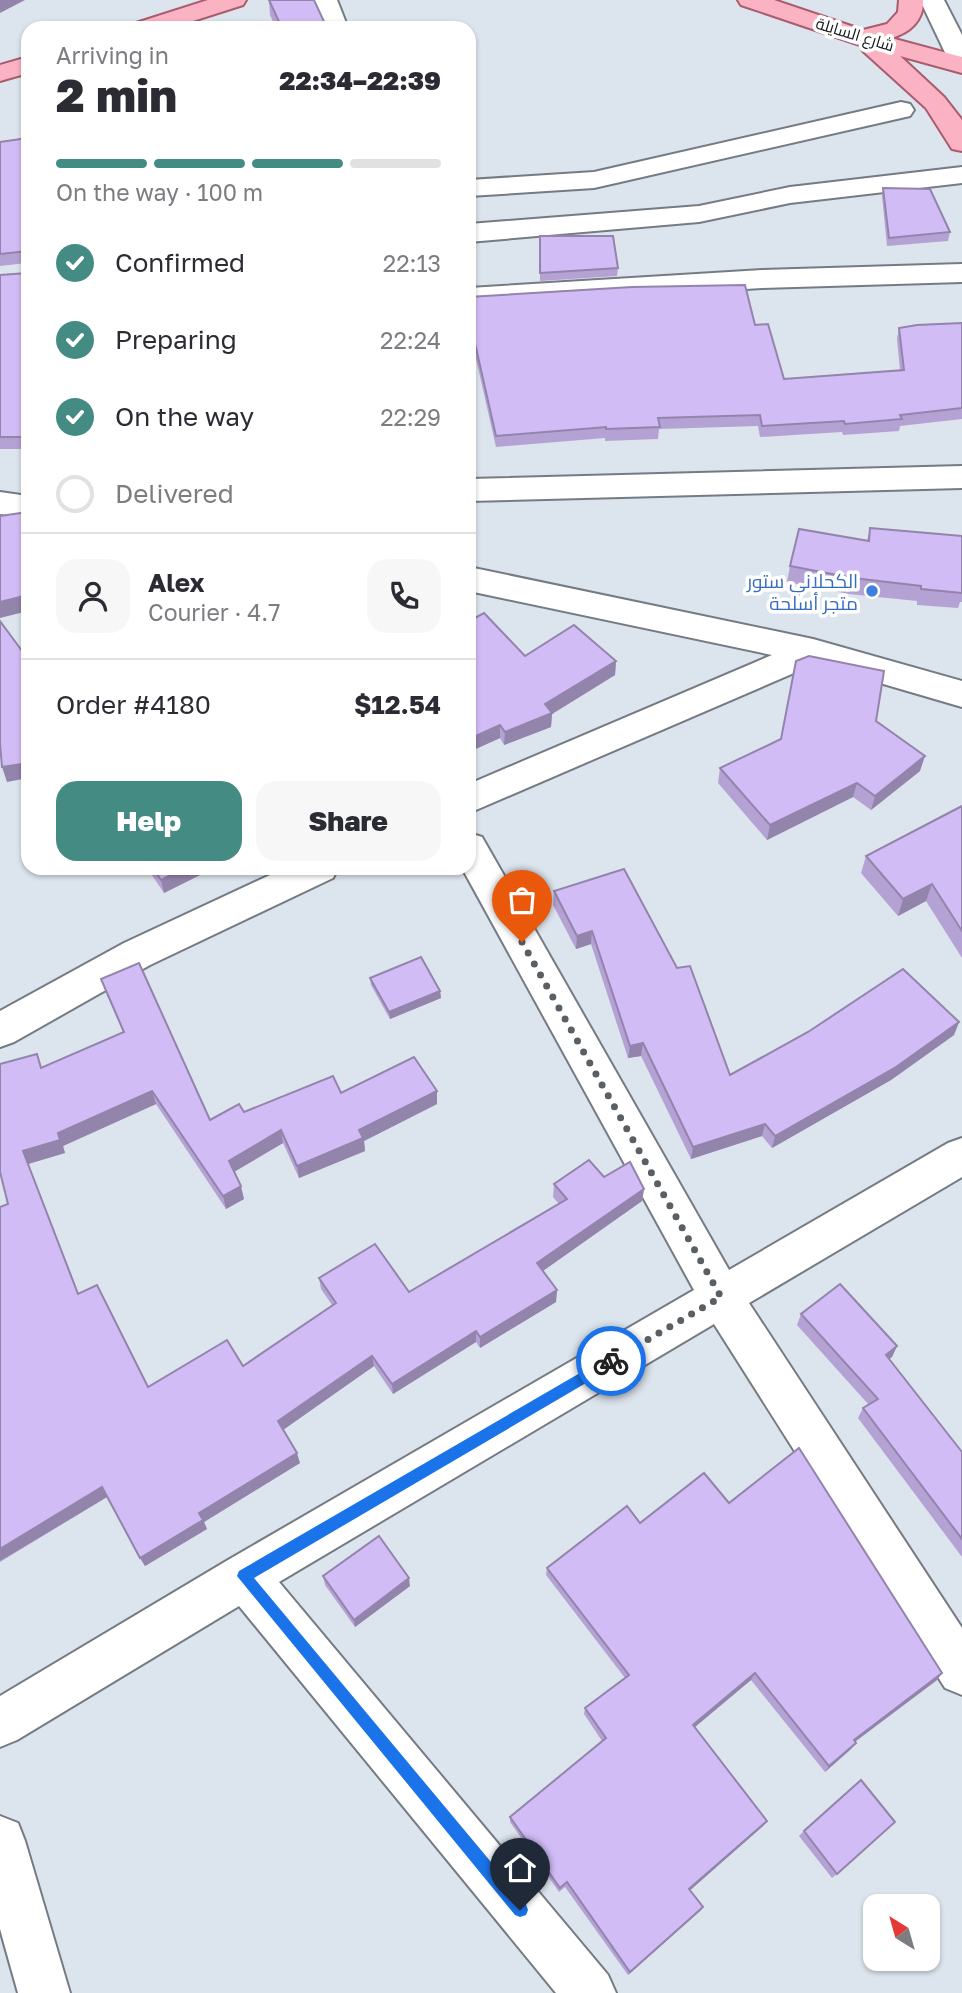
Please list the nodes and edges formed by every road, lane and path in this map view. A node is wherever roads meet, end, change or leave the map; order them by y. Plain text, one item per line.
1 (234, 0) edge
2 (325, 0) edge
3 (750, 0) edge
4 (911, 0) edge
5 (932, 0) edge
6 (955, 0) edge
7 (962, 13) edge
8 (167, 21) edge
9 (332, 21) edge
10 (862, 38) junction
11 (962, 63) edge
12 (21, 67) edge
13 (0, 73) edge
14 (901, 110) dead end
15 (962, 144) edge
16 (962, 175) edge
17 (476, 188) edge
18 (476, 232) edge
19 (962, 273) edge
20 (476, 297) edge
21 (962, 477) edge
22 (476, 490) edge
23 (21, 498) edge
24 (0, 500) edge
25 (21, 505) edge
26 (476, 580) edge
27 (813, 651) junction
28 (962, 694) edge
29 (476, 796) edge
30 (476, 860) edge
31 (305, 875) edge
32 (0, 1030) edge
33 (962, 1156) edge
34 (721, 1297) junction
35 (244, 1576) junction
36 (962, 1671) edge
37 (0, 1724) edge
38 (0, 1842) edge
39 (38, 1990) edge
40 (590, 1993) edge

1 - 8 main road
2 - 9 street
3 - 10 main road, شارع السايلة
4 - 10 main road
5 - 11 street
6 - 7 street
10 - 11 main road, شارع السايلة
10 - 15 main road
12 - 13 main road
14 - 17 street
16 - 18 street
19 - 20 street
21 - 22 street
23 - 24 street
24 - 25 street
26 - 27 street
27 - 28 street
27 - 29 street
30 - 34 street
31 - 32 street
33 - 34 street
34 - 35 street
34 - 36 street
35 - 37 street
35 - 40 street
38 - 39 street

